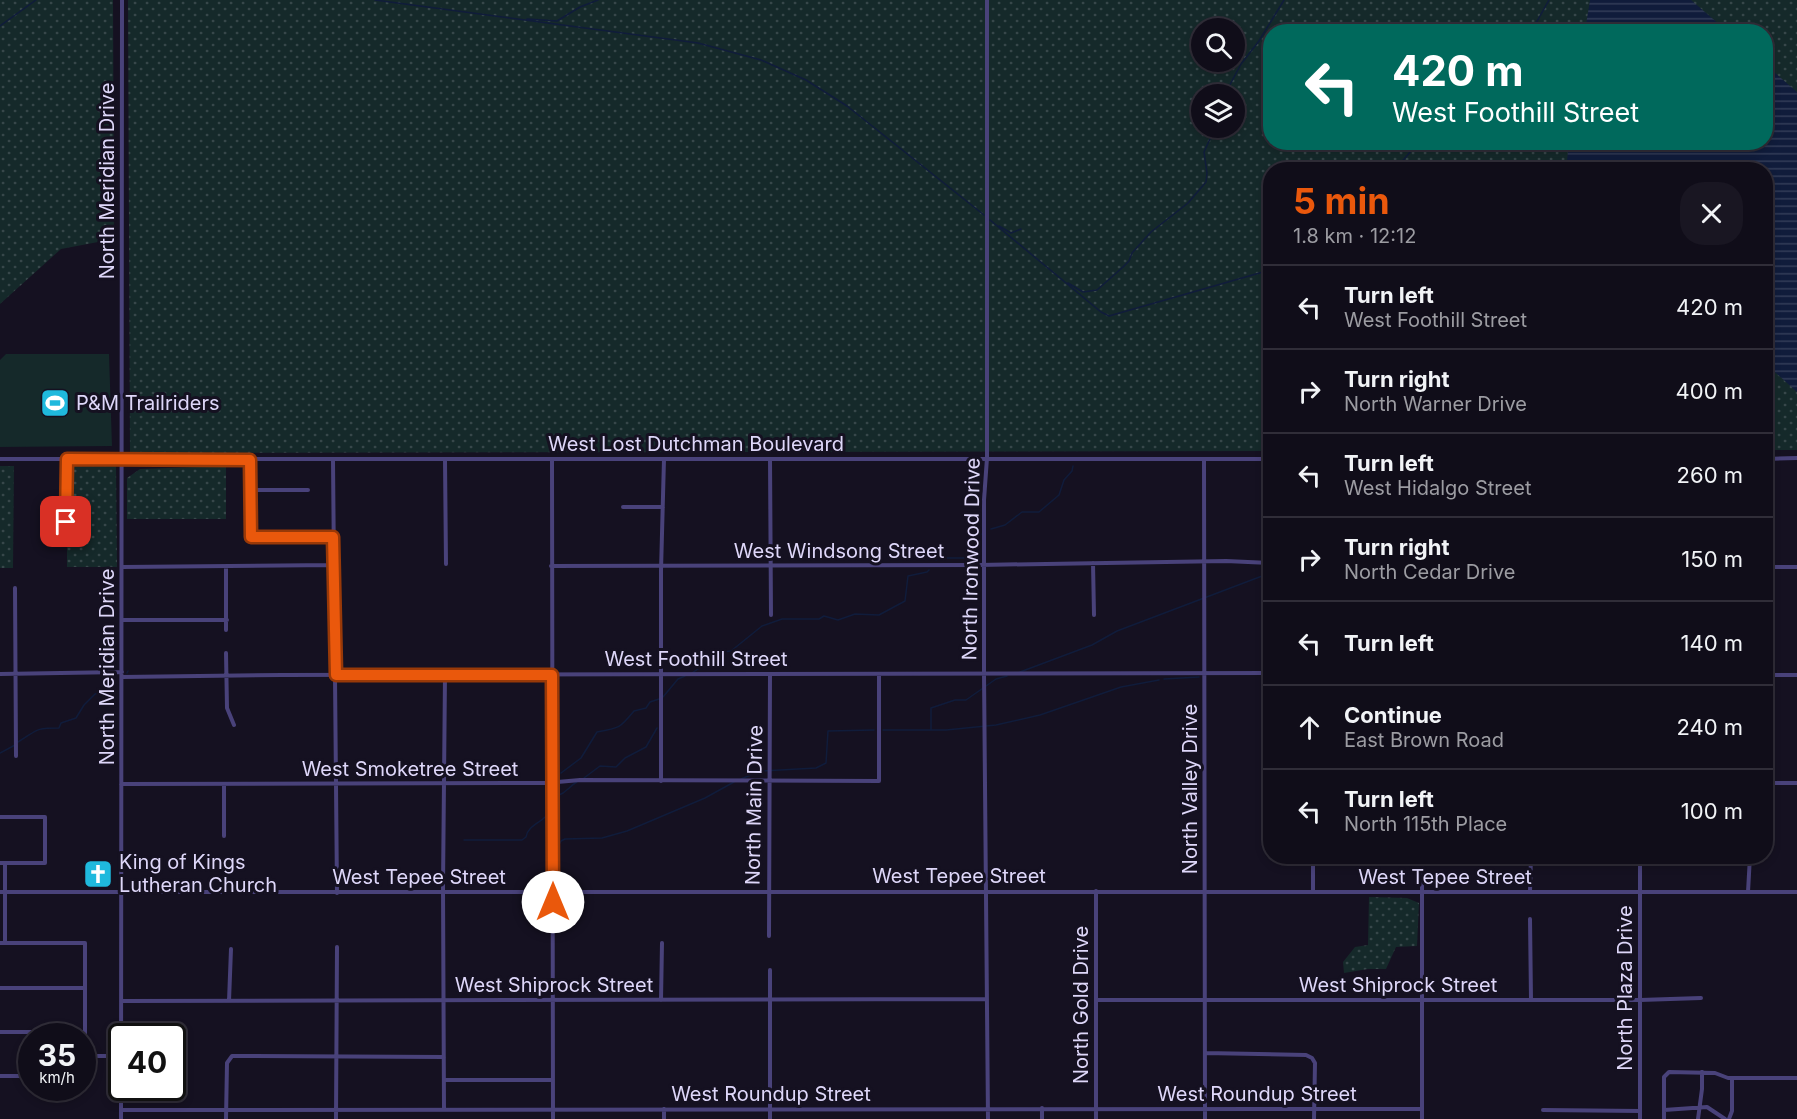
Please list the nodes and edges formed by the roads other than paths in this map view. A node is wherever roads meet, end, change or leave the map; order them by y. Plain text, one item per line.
1 (122, 0) edge
2 (987, 0) edge
3 (122, 458) junction
4 (987, 458) junction
5 (1797, 458) edge
6 (0, 459) edge
7 (67, 459) junction
8 (664, 459) junction
9 (770, 459) junction
10 (1204, 459) junction
11 (1263, 459) edge
12 (1773, 459) edge
13 (250, 460) junction
14 (333, 460) junction
15 (445, 460) junction
16 (552, 460) junction
17 (250, 490) junction
18 (308, 490) dead end
19 (623, 507) dead end
20 (663, 507) junction
21 (333, 537) junction
22 (66, 543) dead end
23 (1093, 563) junction
24 (1204, 563) junction
25 (1263, 563) edge
26 (446, 564) dead end
27 (333, 565) junction
28 (984, 565) junction
29 (551, 566) junction
30 (661, 566) junction
31 (770, 566) junction
32 (122, 567) junction
33 (226, 567) junction
34 (1773, 567) edge
35 (1797, 567) edge
36 (15, 588) dead end
37 (771, 615) dead end
38 (1094, 615) dead end
39 (122, 620) junction
40 (227, 620) junction
41 (226, 630) dead end
42 (226, 653) dead end
43 (1205, 673) junction
44 (1263, 673) edge
45 (0, 674) edge
46 (662, 674) junction
47 (770, 674) junction
48 (879, 674) junction
49 (984, 674) junction
50 (16, 675) junction
51 (122, 675) junction
52 (227, 675) junction
53 (336, 675) junction
54 (445, 675) junction
55 (552, 675) junction
56 (1773, 675) edge
57 (1797, 675) edge
58 (234, 725) dead end
59 (16, 756) dead end
60 (661, 781) junction
61 (770, 781) junction
62 (553, 782) junction
63 (1773, 783) edge
64 (1797, 783) edge
65 (122, 784) junction
66 (224, 784) junction
67 (337, 784) junction
68 (443, 784) junction
69 (0, 817) edge
70 (224, 836) dead end
71 (3, 863) edge
72 (1313, 864) edge
73 (1422, 864) edge
74 (1531, 864) edge
75 (1640, 864) edge
76 (1750, 864) edge
77 (768, 891) junction
78 (987, 891) junction
79 (1096, 891) junction
80 (1205, 891) junction
81 (1313, 891) junction
82 (2, 892) edge
83 (337, 892) junction
84 (443, 892) junction
85 (553, 892) junction
86 (1422, 892) junction
87 (1530, 892) junction
88 (1640, 892) junction
89 (1748, 892) junction
90 (1797, 892) edge
91 (121, 893) junction
92 (1530, 918) dead end
93 (769, 936) dead end
94 (2, 943) edge
95 (662, 943) dead end
96 (337, 947) dead end
97 (231, 949) dead end
98 (770, 970) dead end
99 (0, 988) edge
100 (85, 988) junction
101 (1701, 998) dead end
102 (987, 999) junction
103 (444, 1000) junction
104 (553, 1000) junction
105 (661, 1000) junction
106 (770, 1000) junction
107 (1096, 1000) junction
108 (1205, 1000) junction
109 (1422, 1000) junction
110 (1531, 1000) junction
111 (1640, 1000) junction
112 (121, 1001) junction
113 (230, 1001) junction
114 (336, 1001) junction
115 (85, 1023) edge
116 (121, 1023) edge
117 (0, 1032) edge
118 (18, 1032) edge
119 (1205, 1053) junction
120 (336, 1056) junction
121 (444, 1057) junction
122 (1702, 1072) junction
123 (0, 1076) edge
124 (18, 1076) edge
125 (1732, 1078) junction
126 (1797, 1078) edge
127 (444, 1080) junction
128 (553, 1080) junction
129 (121, 1101) edge
130 (1699, 1107) junction
131 (770, 1108) junction
132 (988, 1108) junction
133 (1042, 1108) junction
134 (1096, 1108) junction
135 (444, 1109) junction
136 (553, 1109) junction
137 (664, 1109) junction
138 (1205, 1109) junction
139 (1314, 1109) junction
140 (1422, 1109) junction
141 (121, 1110) junction
142 (226, 1110) junction
143 (336, 1110) junction
144 (1543, 1110) dead end
145 (1664, 1110) junction
146 (1640, 1111) junction
147 (121, 1119) edge
148 (226, 1119) edge
149 (336, 1119) edge
150 (553, 1119) edge
151 (664, 1119) edge
152 (770, 1119) edge
153 (988, 1119) edge
154 (1042, 1119) edge
155 (1096, 1119) edge
156 (1205, 1119) edge
157 (1314, 1119) edge
158 (1422, 1119) edge
159 (1640, 1119) edge
160 (1664, 1119) edge
161 (1698, 1119) edge
162 (1727, 1119) edge

1 - 3 street, North Meridian Drive
2 - 4 street, North Ironwood Drive
3 - 7 street, West Lost Dutchman Boulevard
3 - 13 street, West Lost Dutchman Boulevard
3 - 32 street, North Meridian Drive
4 - 9 street, West Lost Dutchman Boulevard
4 - 10 street, West Lost Dutchman Boulevard
4 - 28 street, North Ironwood Drive
5 - 12 street
6 - 7 street, West Lost Dutchman Boulevard
7 - 22 street
8 - 9 street, West Lost Dutchman Boulevard
8 - 16 street, West Lost Dutchman Boulevard
8 - 20 street
9 - 31 street
10 - 11 street, West Lost Dutchman Boulevard
10 - 24 street, North Valley Drive
13 - 14 street, West Lost Dutchman Boulevard
13 - 17 street
14 - 15 street, West Lost Dutchman Boulevard
14 - 21 street
15 - 16 street, West Lost Dutchman Boulevard
15 - 26 street
16 - 29 street
17 - 18 street
17 - 21 street
19 - 20 street
20 - 30 street
21 - 27 street
23 - 24 street, West Windsong Street
23 - 28 street, West Windsong Street
23 - 38 street
24 - 25 street, West Windsong Street
24 - 43 street, North Valley Drive
27 - 33 street
27 - 53 street
28 - 31 street, West Windsong Street
28 - 49 street, North Ironwood Drive
29 - 30 street, West Windsong Street
29 - 55 street
30 - 31 street, West Windsong Street
30 - 46 street
31 - 37 street
32 - 33 street
32 - 39 street, North Meridian Drive
33 - 40 street
34 - 35 street
36 - 50 street
39 - 40 street
39 - 51 street, North Meridian Drive
40 - 41 street
42 - 52 street
43 - 44 street, West Foothill Street
43 - 49 street, West Foothill Street
43 - 80 street, North Valley Drive
45 - 50 street, West Foothill Street
46 - 47 street, West Foothill Street
46 - 55 street, West Foothill Street
46 - 60 street
47 - 48 street, West Foothill Street
47 - 61 street, North Main Drive
48 - 49 street, West Foothill Street
48 - 61 street, West Smoketree Street
49 - 78 street, North Ironwood Drive
50 - 51 street, West Foothill Street
50 - 59 street
51 - 52 street, West Foothill Street
51 - 65 street, North Meridian Drive
52 - 53 street, West Foothill Street
52 - 58 street
53 - 54 street, West Foothill Street
53 - 67 street
54 - 55 street, West Foothill Street
54 - 68 street
55 - 62 street
56 - 57 street
60 - 61 street, West Smoketree Street
60 - 62 street, West Smoketree Street
61 - 77 street, North Main Drive
62 - 68 street, West Smoketree Street
62 - 85 street
63 - 64 street
65 - 66 street, West Smoketree Street
65 - 91 street, North Meridian Drive
66 - 67 street, West Smoketree Street
66 - 70 street
67 - 68 street, West Smoketree Street
67 - 83 street
68 - 84 street
69 - 71 street
71 - 82 street
72 - 81 street
73 - 86 street
74 - 87 street
75 - 88 street, North Plaza Drive
76 - 89 street
77 - 78 street, West Tepee Street
77 - 85 street, West Tepee Street
77 - 93 street, North Main Drive
78 - 79 street, West Tepee Street
78 - 102 street, North Ironwood Drive
79 - 80 street, West Tepee Street
79 - 107 street, North Gold Drive
80 - 81 street, West Tepee Street
80 - 108 street, North Valley Drive
81 - 86 street, West Tepee Street
82 - 91 street, West Tepee Street
82 - 94 street
83 - 84 street, West Tepee Street
83 - 91 street, West Tepee Street
84 - 85 street, West Tepee Street
84 - 103 street
85 - 104 street
86 - 87 street, West Tepee Street
86 - 109 street
87 - 88 street, West Tepee Street
88 - 89 street, West Tepee Street
88 - 111 street, North Plaza Drive
89 - 90 street, West Tepee Street
91 - 112 street, North Meridian Drive
92 - 110 street
94 - 100 street
95 - 105 street
96 - 114 street
97 - 113 street
98 - 106 street
99 - 100 street
100 - 115 street
101 - 111 street, West Shiprock Street
102 - 106 street, West Shiprock Street
102 - 132 street, North Ironwood Drive
103 - 104 street, West Shiprock Street
103 - 114 street, West Shiprock Street
103 - 121 street
104 - 105 street, West Shiprock Street
104 - 128 street
105 - 106 street, West Shiprock Street
106 - 131 street
107 - 108 street, West Shiprock Street
107 - 134 street, North Gold Drive
108 - 109 street, West Shiprock Street
108 - 119 street, North Valley Drive
109 - 110 street, West Shiprock Street
109 - 140 street
110 - 111 street, West Shiprock Street
111 - 146 street, North Plaza Drive
112 - 113 street, West Shiprock Street
112 - 116 street, North Meridian Drive
113 - 114 street, West Shiprock Street
114 - 120 street
117 - 118 street
119 - 138 street, North Valley Drive
119 - 139 street
120 - 121 street
120 - 142 street
120 - 143 street
121 - 127 street
122 - 125 street
122 - 130 street
122 - 145 street
123 - 124 street
125 - 126 street
125 - 162 street
127 - 128 street
127 - 135 street
128 - 136 street
129 - 141 street, North Meridian Drive
130 - 145 street
130 - 161 street
130 - 162 street
131 - 132 street, West Roundup Street
131 - 137 street, West Roundup Street
131 - 152 street
132 - 133 street, West Roundup Street
132 - 153 street, North Ironwood Drive
133 - 134 street, West Roundup Street
133 - 154 street
134 - 138 street, West Roundup Street
134 - 155 street, North Gold Drive
135 - 136 street, West Roundup Street
135 - 143 street, West Roundup Street
136 - 137 street, West Roundup Street
136 - 150 street
137 - 151 street
138 - 139 street, West Roundup Street
138 - 156 street, North Valley Drive
139 - 140 street, West Roundup Street
139 - 157 street
140 - 158 street
141 - 142 street, West Roundup Street
141 - 147 street, North Meridian Drive
142 - 143 street, West Roundup Street
142 - 148 street
143 - 149 street
144 - 146 street
145 - 160 street
146 - 159 street, North Plaza Drive

